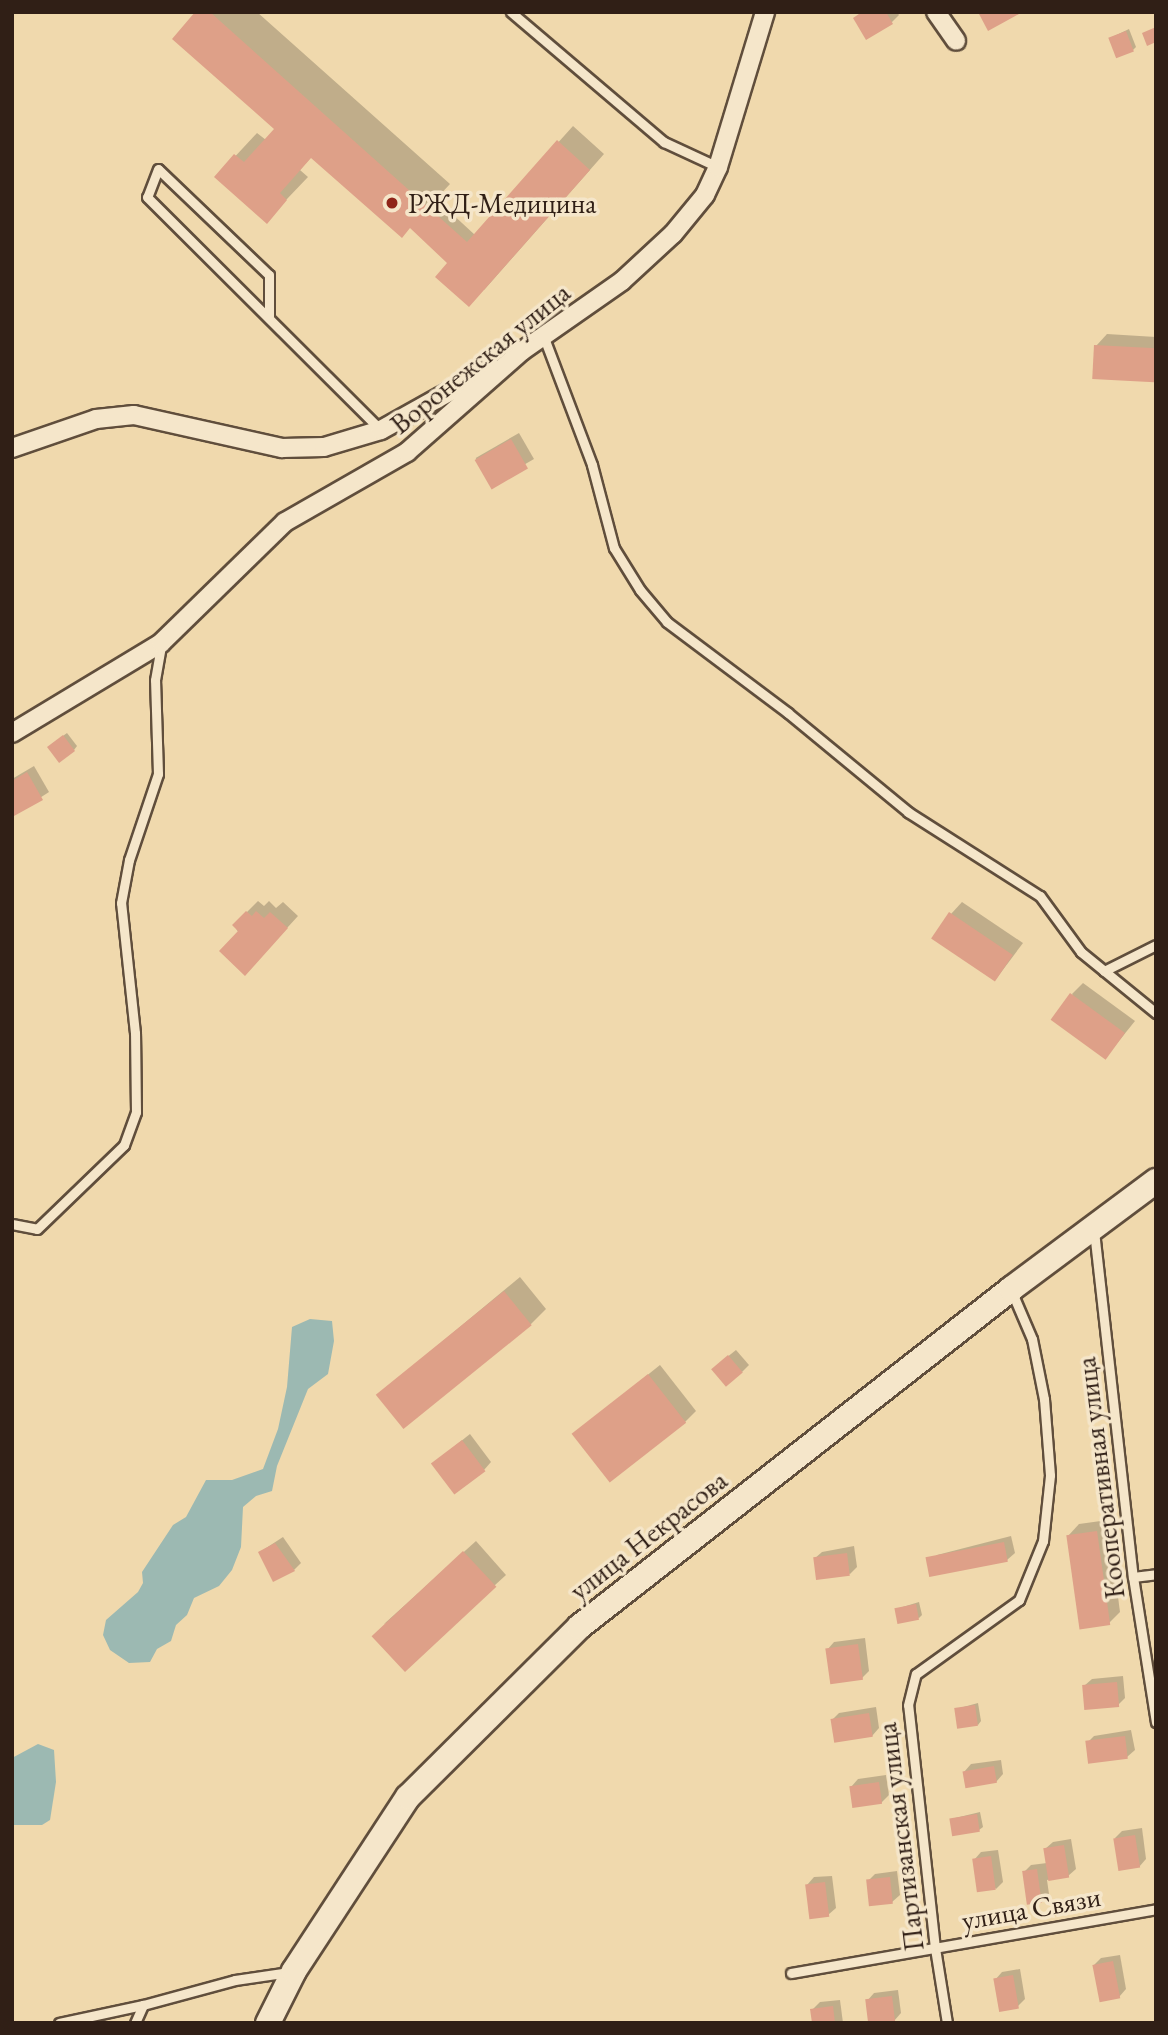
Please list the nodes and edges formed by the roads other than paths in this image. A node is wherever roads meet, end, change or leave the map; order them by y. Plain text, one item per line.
1 (511, 12) edge
2 (765, 12) edge
3 (936, 12) edge
4 (956, 41) dead end
5 (718, 167) junction
6 (269, 318) junction
7 (543, 335) junction
8 (522, 351) junction
9 (381, 430) junction
10 (12, 448) edge
11 (161, 643) junction
12 (12, 733) edge
13 (1156, 945) edge
14 (1104, 971) junction
15 (1156, 1013) edge
16 (1156, 1181) edge
17 (12, 1224) edge
18 (1094, 1229) junction
19 (1011, 1289) junction
20 (1156, 1574) edge
21 (1133, 1577) junction
22 (1156, 1722) edge
23 (1156, 1909) edge
24 (935, 1948) junction
25 (294, 1971) junction
26 (791, 1973) dead end
27 (143, 2005) junction
28 (59, 2023) edge
29 (135, 2023) edge
30 (268, 2023) edge
31 (947, 2023) edge

1 - 5 lane
2 - 5 street, Воронежская улица
3 - 4 street
5 - 7 street, Воронежская улица
6 - 6 lane
6 - 9 lane
7 - 8 street, Воронежская улица
7 - 14 lane
8 - 9 street
8 - 11 street, Воронежская улица
9 - 10 street
11 - 12 street, Воронежская улица
11 - 17 lane
13 - 14 lane
14 - 15 lane
16 - 18 main road, улица Некрасова
18 - 19 main road, улица Некрасова
18 - 21 lane, Кооперативная улица
19 - 24 lane, Партизанская улица
19 - 25 main road, улица Некрасова
20 - 21 lane
21 - 22 lane, Кооперативная улица
23 - 24 lane, улица Связи
24 - 26 lane, улица Связи
24 - 31 lane, Партизанская улица
25 - 27 lane
25 - 30 main road, улица Некрасова
27 - 28 lane
27 - 29 lane

